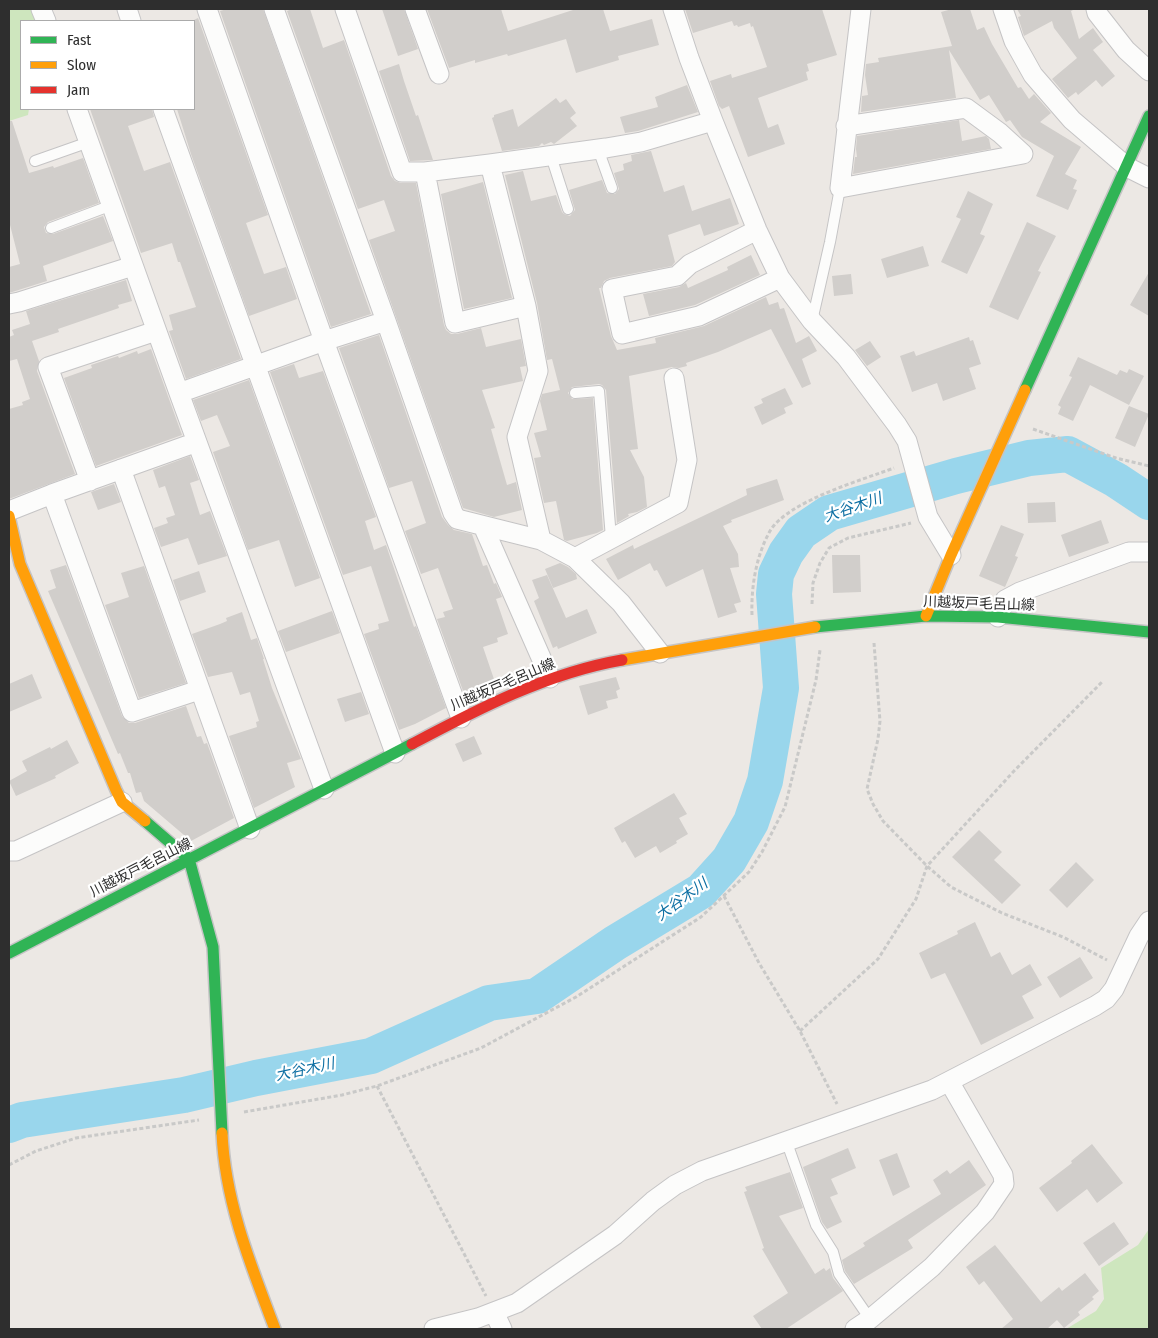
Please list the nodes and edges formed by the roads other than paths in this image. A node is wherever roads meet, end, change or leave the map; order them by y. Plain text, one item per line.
1 (207, 9) edge
2 (274, 9) edge
3 (345, 9) edge
4 (415, 9) edge
5 (673, 9) edge
6 (861, 9) edge
7 (1003, 9) edge
8 (1096, 9) edge
9 (1149, 70) edge
10 (438, 74) dead end
11 (77, 110) edge
12 (163, 110) edge
13 (1149, 116) edge
14 (713, 121) junction
15 (846, 126) junction
16 (89, 142) junction
17 (598, 149) junction
18 (552, 156) junction
19 (35, 161) dead end
20 (490, 164) junction
21 (1127, 167) junction
22 (425, 172) junction
23 (1149, 178) edge
24 (612, 188) dead end
25 (840, 188) junction
26 (112, 205) junction
27 (568, 209) dead end
28 (51, 228) dead end
29 (757, 230) junction
30 (134, 266) junction
31 (780, 278) junction
32 (9, 304) edge
33 (526, 306) junction
34 (386, 321) junction
35 (812, 321) junction
36 (156, 331) junction
37 (324, 341) junction
38 (255, 366) junction
39 (674, 378) dead end
40 (179, 393) junction
41 (575, 393) dead end
42 (197, 442) junction
43 (121, 469) junction
44 (90, 480) junction
45 (52, 494) junction
46 (9, 511) edge
47 (9, 516) edge
48 (483, 526) junction
49 (611, 538) junction
50 (541, 540) junction
51 (1149, 552) edge
52 (951, 555) junction
53 (575, 558) junction
54 (926, 616) junction
55 (998, 617) junction
56 (1149, 632) edge
57 (660, 653) junction
58 (550, 678) junction
59 (199, 690) junction
60 (461, 718) junction
61 (395, 753) junction
62 (324, 789) junction
63 (122, 802) junction
64 (250, 829) junction
65 (9, 851) edge
66 (189, 859) junction
67 (1149, 921) edge
68 (9, 953) edge
69 (950, 1083) junction
70 (786, 1140) junction
71 (498, 1321) edge
72 (862, 1324) edge
73 (275, 1329) edge
74 (434, 1329) edge

1 - 37 street
2 - 34 street
3 - 22 street
4 - 10 street
5 - 14 street
6 - 15 street
7 - 21 street
8 - 9 street
11 - 16 street
12 - 38 street
13 - 21 street
14 - 17 street
14 - 29 street
15 - 25 street
15 - 25 street
16 - 19 lane
16 - 26 street
17 - 18 street
17 - 24 lane
18 - 20 street
18 - 27 lane
20 - 22 street
20 - 33 street
21 - 23 street
21 - 52 street
22 - 33 street
25 - 35 lane
26 - 28 lane
26 - 30 street
29 - 31 street
29 - 31 street
30 - 32 street
30 - 36 street
31 - 35 street
33 - 50 street
34 - 37 street
34 - 48 street
35 - 52 street
36 - 40 street
36 - 44 street
37 - 38 street
37 - 60 street
38 - 40 street
38 - 61 street
39 - 49 street
40 - 42 street
41 - 49 lane
42 - 43 street
42 - 62 street
43 - 44 street
43 - 59 street
44 - 45 street
45 - 46 street
45 - 59 street
47 - 63 street
48 - 50 street
48 - 58 street
49 - 53 street
50 - 53 street
51 - 55 street
52 - 54 street
53 - 57 street
54 - 55 street, 川越坂戸毛呂山線
54 - 57 street, 川越坂戸毛呂山線
55 - 56 street, 川越坂戸毛呂山線
57 - 58 street, 川越坂戸毛呂山線
58 - 60 street, 川越坂戸毛呂山線
59 - 64 street
60 - 61 street, 川越坂戸毛呂山線
61 - 62 street, 川越坂戸毛呂山線
62 - 64 street, 川越坂戸毛呂山線
63 - 65 street
63 - 66 street
64 - 66 street, 川越坂戸毛呂山線
66 - 68 street, 川越坂戸毛呂山線
66 - 73 street
67 - 69 street
69 - 70 street
69 - 72 street
70 - 71 street
70 - 72 lane
71 - 74 street

